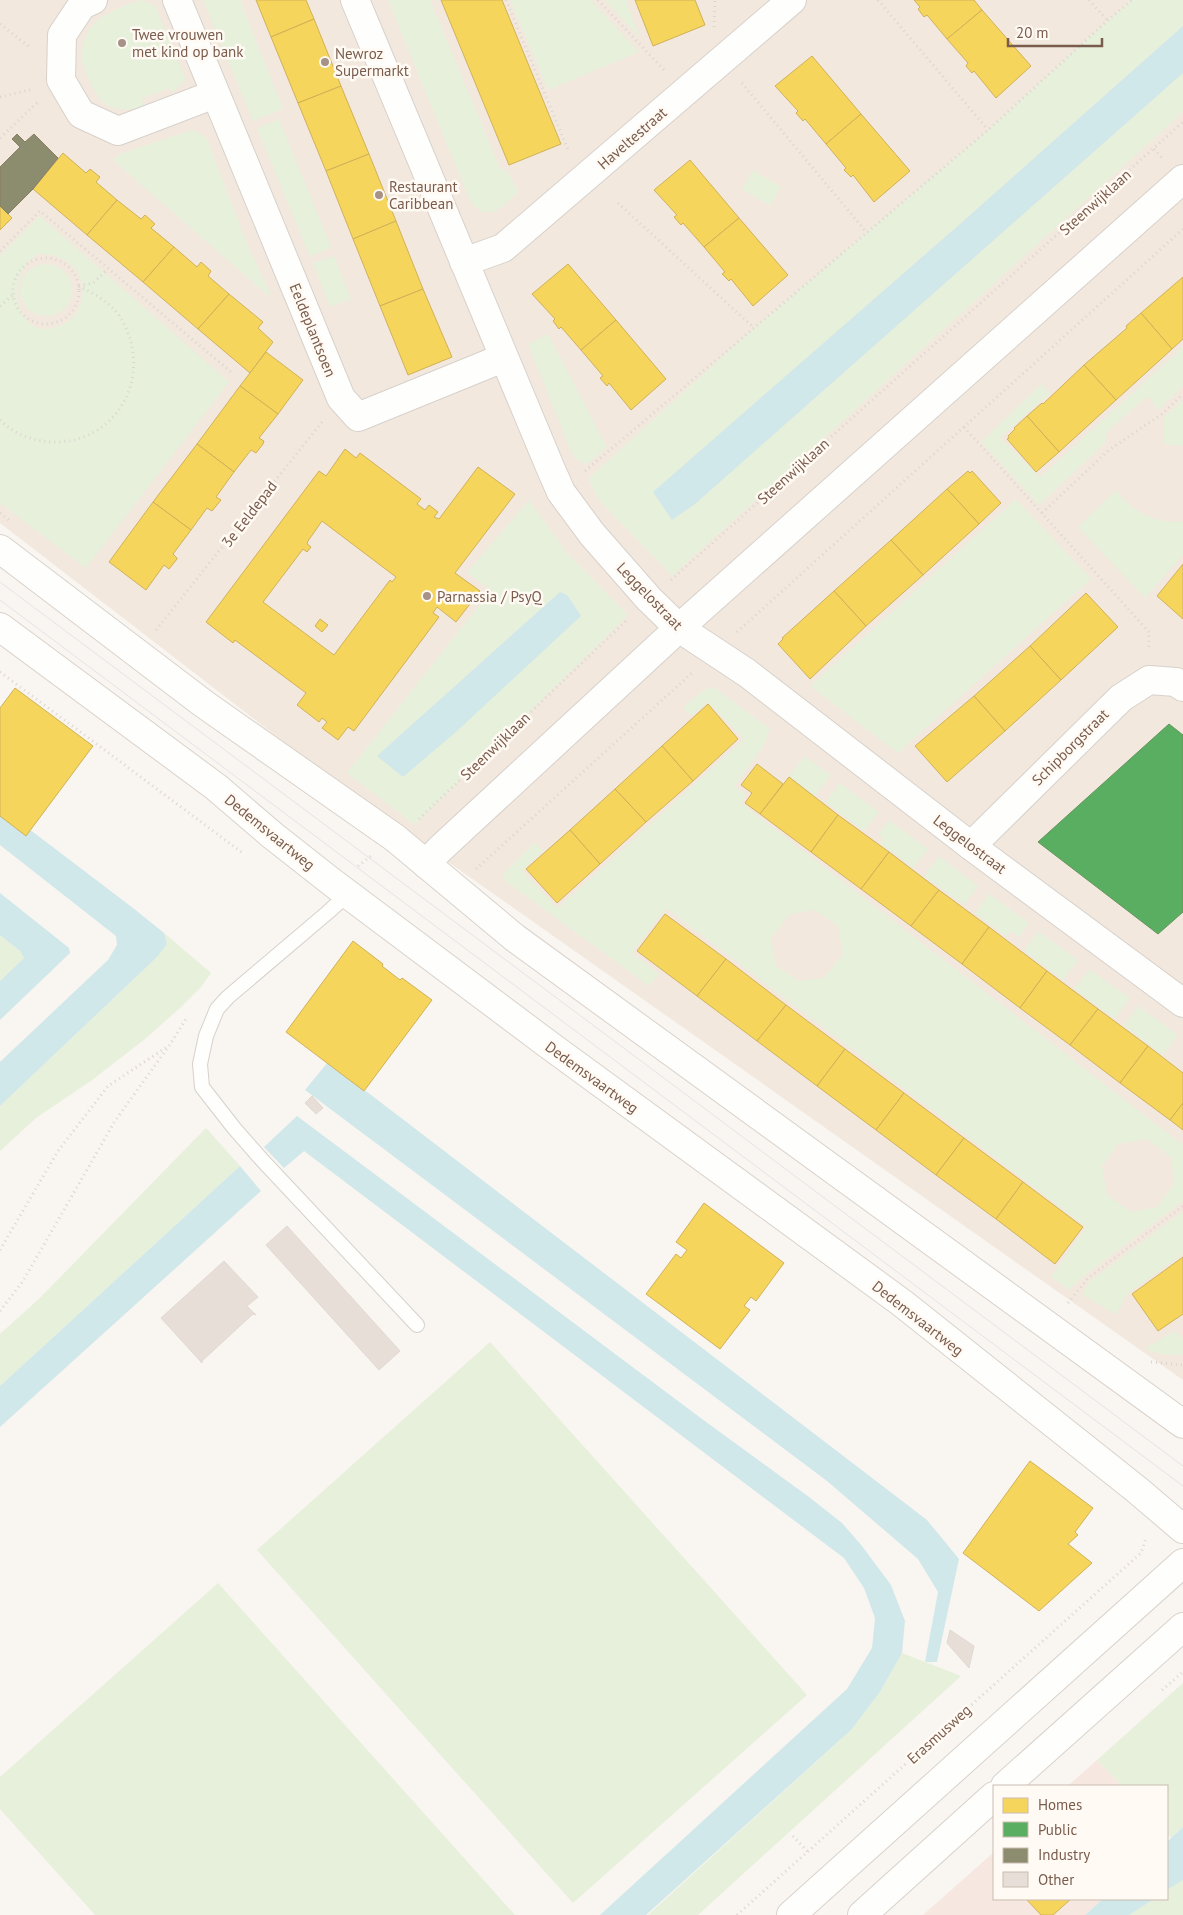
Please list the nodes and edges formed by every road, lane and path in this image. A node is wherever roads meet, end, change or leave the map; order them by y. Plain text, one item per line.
1 (93, 0) edge
2 (177, 0) edge
3 (355, 0) edge
4 (506, 0) edge
5 (598, 0) edge
6 (715, 0) edge
7 (792, 0) edge
8 (878, 0) edge
9 (1089, 0) edge
10 (1132, 0) edge
11 (1107, 21) junction
12 (714, 30) dead end
13 (723, 59) junction
14 (665, 71) dead end
15 (50, 82) junction
16 (215, 94) junction
17 (0, 97) edge
18 (1183, 122) edge
19 (988, 130) junction
20 (0, 138) edge
21 (570, 153) dead end
22 (1183, 179) edge
23 (618, 203) dead end
24 (1183, 229) edge
25 (867, 234) junction
26 (0, 251) edge
27 (464, 262) junction
28 (108, 269) junction
29 (78, 286) junction
30 (14, 294) junction
31 (0, 299) edge
32 (1, 305) edge
33 (754, 328) junction
34 (504, 358) junction
35 (231, 372) dead end
36 (1183, 394) edge
37 (341, 398) junction
38 (0, 420) edge
39 (964, 427) junction
40 (561, 492) junction
41 (1042, 513) junction
42 (0, 549) edge
43 (649, 599) junction
44 (0, 627) edge
45 (679, 628) junction
46 (156, 630) dead end
47 (714, 652) junction
48 (1149, 680) junction
49 (1183, 687) edge
50 (417, 821) dead end
51 (971, 846) junction
52 (426, 864) junction
53 (472, 873) dead end
54 (348, 894) junction
55 (1183, 1003) edge
56 (1183, 1206) edge
57 (0, 1250) edge
58 (1064, 1310) dead end
59 (0, 1311) edge
60 (417, 1325) dead end
61 (1149, 1362) dead end
62 (1183, 1365) edge
63 (1183, 1424) edge
64 (1183, 1529) edge
65 (1148, 1533) dead end
66 (1183, 1563) edge
67 (1183, 1627) edge
68 (1006, 1785) edge
69 (993, 1797) edge
70 (793, 1836) dead end
71 (808, 1852) junction
72 (737, 1915) edge
73 (791, 1915) edge
74 (862, 1915) edge

1 - 15 street
2 - 16 street, Eeldeplantsoen
3 - 27 street, Leggelostraat
4 - 21 path
5 - 14 path
6 - 12 path
7 - 13 street, Haveltestraat
8 - 19 path
9 - 11 path
10 - 11 path
11 - 19 path
13 - 25 path
13 - 27 street, Haveltestraat
15 - 16 street
15 - 17 path
15 - 20 path
16 - 37 street, Eeldeplantsoen
18 - 43 path, Steenwijklaan
19 - 25 path
22 - 45 street
23 - 33 path
24 - 39 path
25 - 33 path
26 - 28 path
27 - 34 street, Leggelostraat
28 - 29 path
28 - 35 path
29 - 30 path
29 - 30 path
29 - 38 path
30 - 32 path
31 - 32 path
33 - 40 path
34 - 37 street, Eeldeplantsoen
34 - 40 street, Leggelostraat
36 - 41 path
37 - 46 path, 3e Eeldepad
39 - 41 path
39 - 47 path
40 - 43 street, Leggelostraat
41 - 48 path
42 - 52 street
43 - 45 street, Leggelostraat
43 - 50 path, Steenwijklaan
44 - 54 street, Dedemsvaartweg
45 - 47 street, Leggelostraat
45 - 52 street
47 - 51 street, Leggelostraat
47 - 53 path
48 - 49 street
48 - 51 street, Schipborgstraat
51 - 55 street, Leggelostraat
52 - 63 street
54 - 60 lane
54 - 64 street, Dedemsvaartweg
56 - 58 path
57 - 59 path
61 - 62 path
65 - 71 path, Erasmusweg
66 - 73 street
67 - 68 street
69 - 74 street
70 - 71 path
71 - 72 path, Erasmusweg

